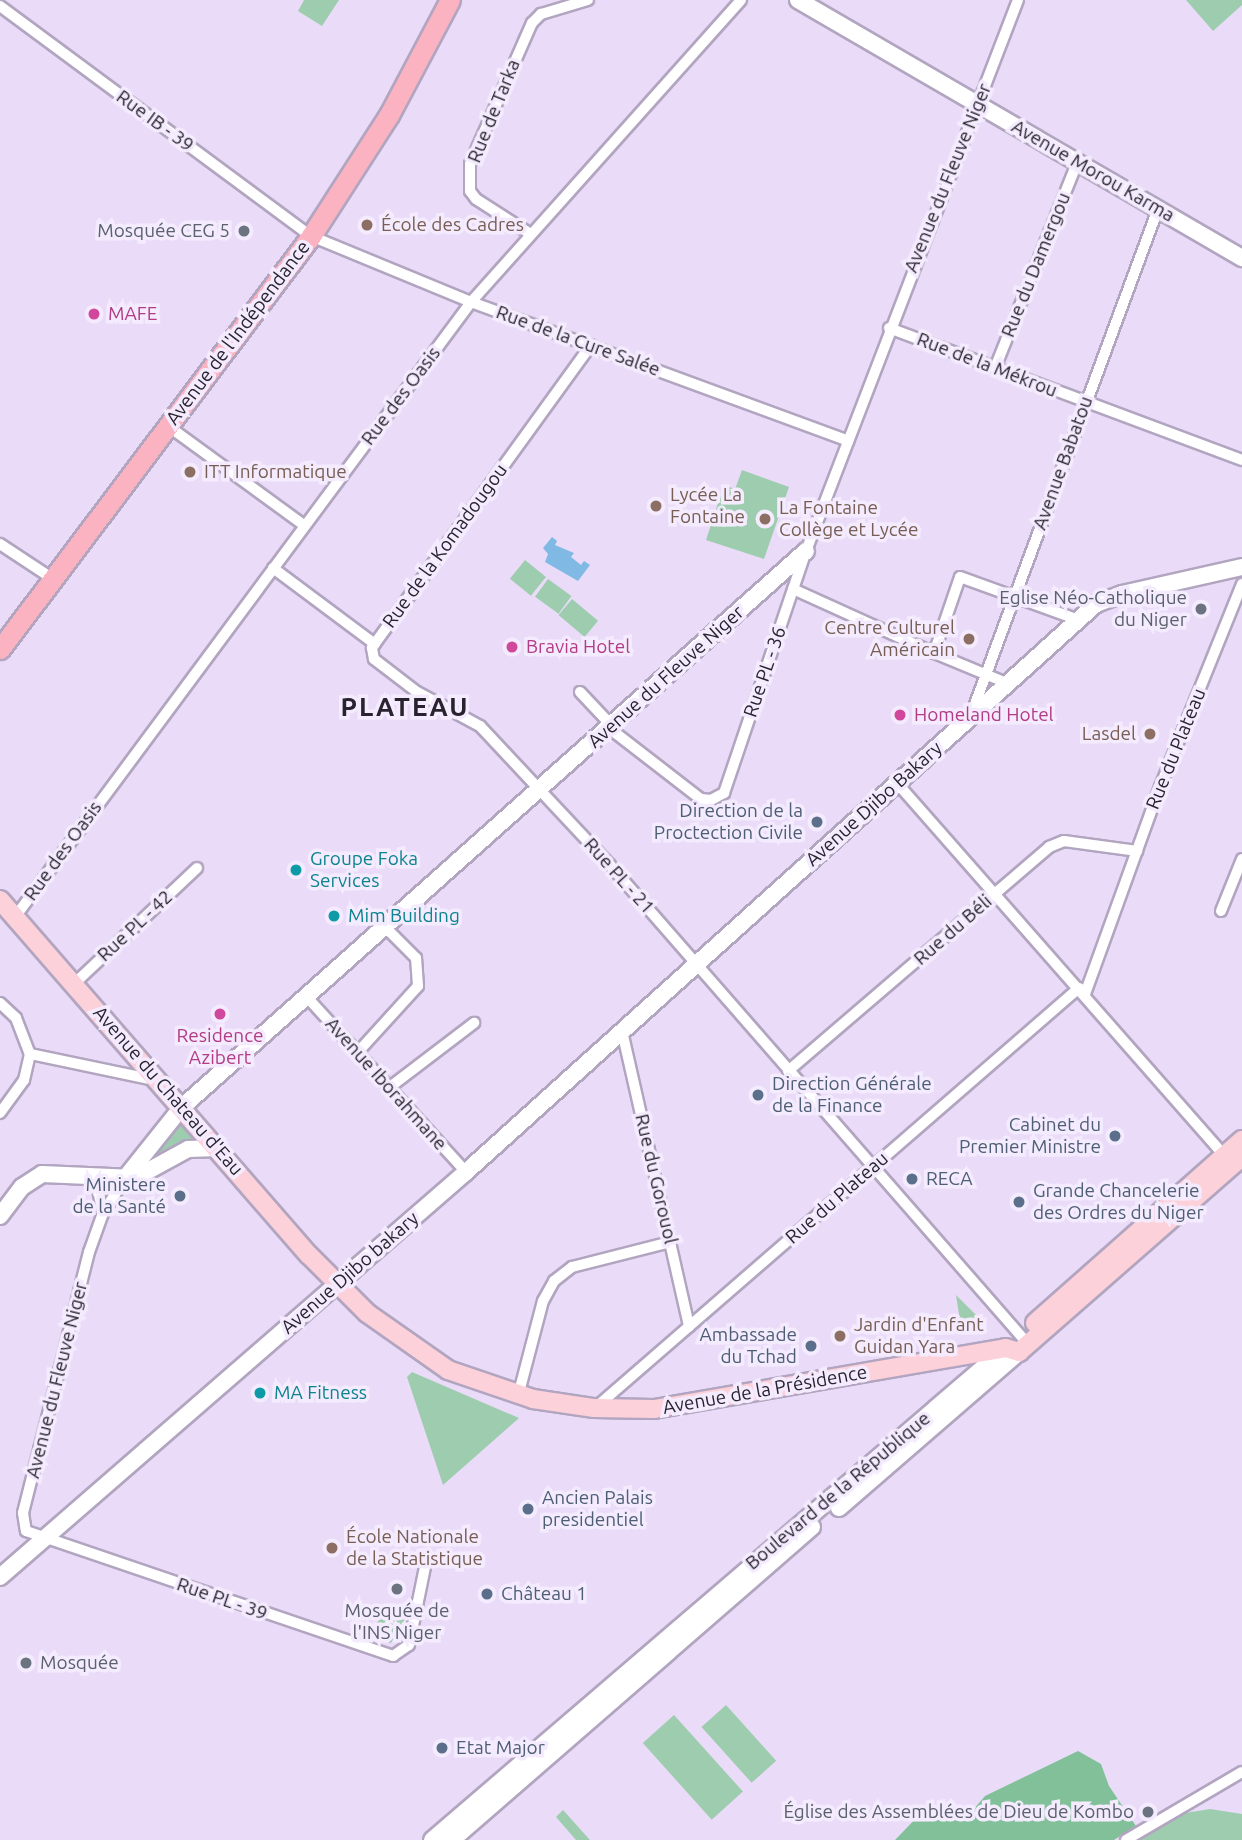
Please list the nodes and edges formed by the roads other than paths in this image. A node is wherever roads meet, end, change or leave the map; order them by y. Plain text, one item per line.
1 (450, 0) edge
2 (587, 0) edge
3 (741, 0) edge
4 (798, 0) edge
5 (1018, 0) edge
6 (0, 6) edge
7 (978, 104) junction
8 (1078, 161) junction
9 (1158, 209) junction
10 (529, 233) junction
11 (311, 236) junction
12 (1242, 258) edge
13 (471, 302) junction
14 (889, 328) junction
15 (591, 345) junction
16 (995, 368) junction
17 (1085, 402) junction
18 (169, 426) junction
19 (848, 441) junction
20 (1242, 460) edge
21 (304, 525) junction
22 (0, 544) edge
23 (806, 551) junction
24 (273, 568) junction
25 (1242, 568) edge
26 (53, 579) junction
27 (1242, 584) edge
28 (793, 589) junction
29 (1014, 598) junction
30 (1079, 620) junction
31 (374, 644) junction
32 (0, 649) edge
33 (934, 653) junction
34 (984, 673) junction
35 (1009, 684) junction
36 (580, 692) dead end
37 (970, 719) junction
38 (610, 727) junction
39 (897, 783) junction
40 (541, 789) junction
41 (1137, 850) junction
42 (1242, 859) edge
43 (197, 868) dead end
44 (995, 893) junction
45 (0, 900) edge
46 (1221, 911) dead end
47 (15, 917) junction
48 (386, 928) junction
49 (696, 963) junction
50 (74, 984) junction
51 (1082, 990) junction
52 (306, 996) junction
53 (0, 1003) edge
54 (474, 1023) dead end
55 (622, 1031) junction
56 (358, 1052) junction
57 (30, 1054) junction
58 (788, 1071) junction
59 (158, 1080) junction
60 (390, 1087) junction
61 (181, 1108) junction
62 (0, 1113) edge
63 (1242, 1140) edge
64 (218, 1148) junction
65 (1233, 1160) edge
66 (872, 1168) junction
67 (466, 1172) junction
68 (126, 1177) junction
69 (86, 1178) junction
70 (103, 1213) junction
71 (0, 1216) edge
72 (670, 1242) junction
73 (336, 1282) junction
74 (689, 1326) junction
75 (1019, 1345) junction
76 (518, 1396) junction
77 (594, 1408) junction
78 (40, 1539) junction
79 (426, 1562) dead end
80 (0, 1577) edge
81 (586, 1715) junction
82 (1242, 1772) edge
83 (432, 1840) edge
84 (452, 1840) edge
85 (1126, 1840) edge

1 - 11 highway, Avenue de l'Indépendance
2 - 10 street, Rue de Tarka
3 - 10 street, Rue des Oasis
4 - 7 street, Avenue Morou Karma
5 - 7 street, Avenue du Fleuve Niger
6 - 11 street, Rue IB - 39
7 - 8 street, Avenue Morou Karma
7 - 14 street, Avenue du Fleuve Niger
8 - 9 street, Avenue Morou Karma
8 - 16 street, Rue du Damergou
9 - 12 street, Avenue Morou Karma
9 - 17 street, Avenue Babatou
10 - 13 street, Rue des Oasis
11 - 13 street, Rue de la Cure Salée
11 - 18 highway, Avenue de l'Indépendance
13 - 15 street, Rue de la Cure Salée
13 - 21 street, Rue des Oasis
14 - 16 street, Rue de la Mékrou
14 - 19 street, Avenue du Fleuve Niger
15 - 19 street, Rue de la Cure Salée
15 - 31 street, Rue de la Komadougou
16 - 17 street, Rue de la Mékrou
17 - 20 street, Rue de la Mékrou
17 - 29 street, Avenue Babatou
18 - 21 street
18 - 26 highway, Avenue de l'Indépendance
19 - 23 street, Avenue du Fleuve Niger
21 - 24 street, Rue des Oasis
22 - 26 street
23 - 28 street, Rue PL - 36
23 - 38 street, Avenue du Fleuve Niger
24 - 31 street, Rue de la Komadougou
24 - 47 street, Rue des Oasis
25 - 30 street, Avenue Djibo Bakary
26 - 32 highway, Avenue de l'Indépendance
27 - 41 street, Rue du Plateau
28 - 33 street
28 - 38 street, Rue PL - 36
29 - 30 street
29 - 33 street
29 - 34 street, Avenue Babatou
30 - 35 street, Avenue Djibo Bakary
31 - 40 street, Rue PL - 21
33 - 34 street
34 - 35 street
34 - 37 street, Avenue Babatou
35 - 37 street, Avenue Djibo Bakary
36 - 38 street
37 - 39 street, Avenue Djibo Bakary
38 - 40 street, Avenue du Fleuve Niger
39 - 44 street
39 - 49 street, Avenue Djibo Bakary
40 - 48 street, Avenue du Fleuve Niger
40 - 49 street, Rue PL - 21
41 - 44 street, Rue du Béli
41 - 51 street, Rue du Plateau
42 - 46 street
43 - 50 street, Rue PL - 42
44 - 51 street
44 - 58 street, Rue du Béli
45 - 47 main road, Avenue du Chateau d'Eau
47 - 50 main road, Avenue du Chateau d'Eau
48 - 52 street, Avenue du Fleuve Niger
48 - 56 street
49 - 55 street, Avenue Djibo bakary
49 - 58 street, Rue PL - 21
50 - 59 main road, Avenue du Chateau d'Eau
51 - 65 street
51 - 66 street, Rue du Plateau
52 - 56 street, Avenue Iborahmane
52 - 61 street, Avenue du Fleuve Niger
53 - 57 street
54 - 60 street
55 - 67 street, Avenue Djibo bakary
55 - 72 street, Rue du Gorouol
56 - 60 street, Avenue Iborahmane
57 - 59 street
57 - 62 street
58 - 66 street, Rue PL - 21
59 - 61 main road, Avenue du Chateau d'Eau
60 - 67 street, Avenue Iborahmane
61 - 64 main road, Avenue du Chateau d'Eau
61 - 68 street, Avenue du Fleuve Niger
63 - 65 main road, Boulevard de la République
64 - 68 street
64 - 73 main road, Avenue du Chateau d'Eau
65 - 75 main road, Boulevard de la République
66 - 74 street, Rue du Plateau
66 - 75 street, Rue PL - 21
67 - 73 street, Avenue Djibo bakary
68 - 69 street
68 - 70 street, Avenue du Fleuve Niger
69 - 70 street
69 - 71 street
70 - 78 street, Avenue du Fleuve Niger
72 - 74 street, Rue du Gorouol
72 - 76 street
73 - 76 main road, Avenue de la Présidence
73 - 78 street, Avenue Djibo bakary
74 - 77 street, Rue du Plateau
75 - 77 main road, Avenue de la Présidence
75 - 81 street, Boulevard de la République
76 - 77 main road, Avenue de la Présidence
78 - 79 street, Rue PL - 39
78 - 80 street, Avenue Djibo bakary
81 - 83 street, Boulevard de la République
81 - 84 street, Boulevard de la République
82 - 85 street

